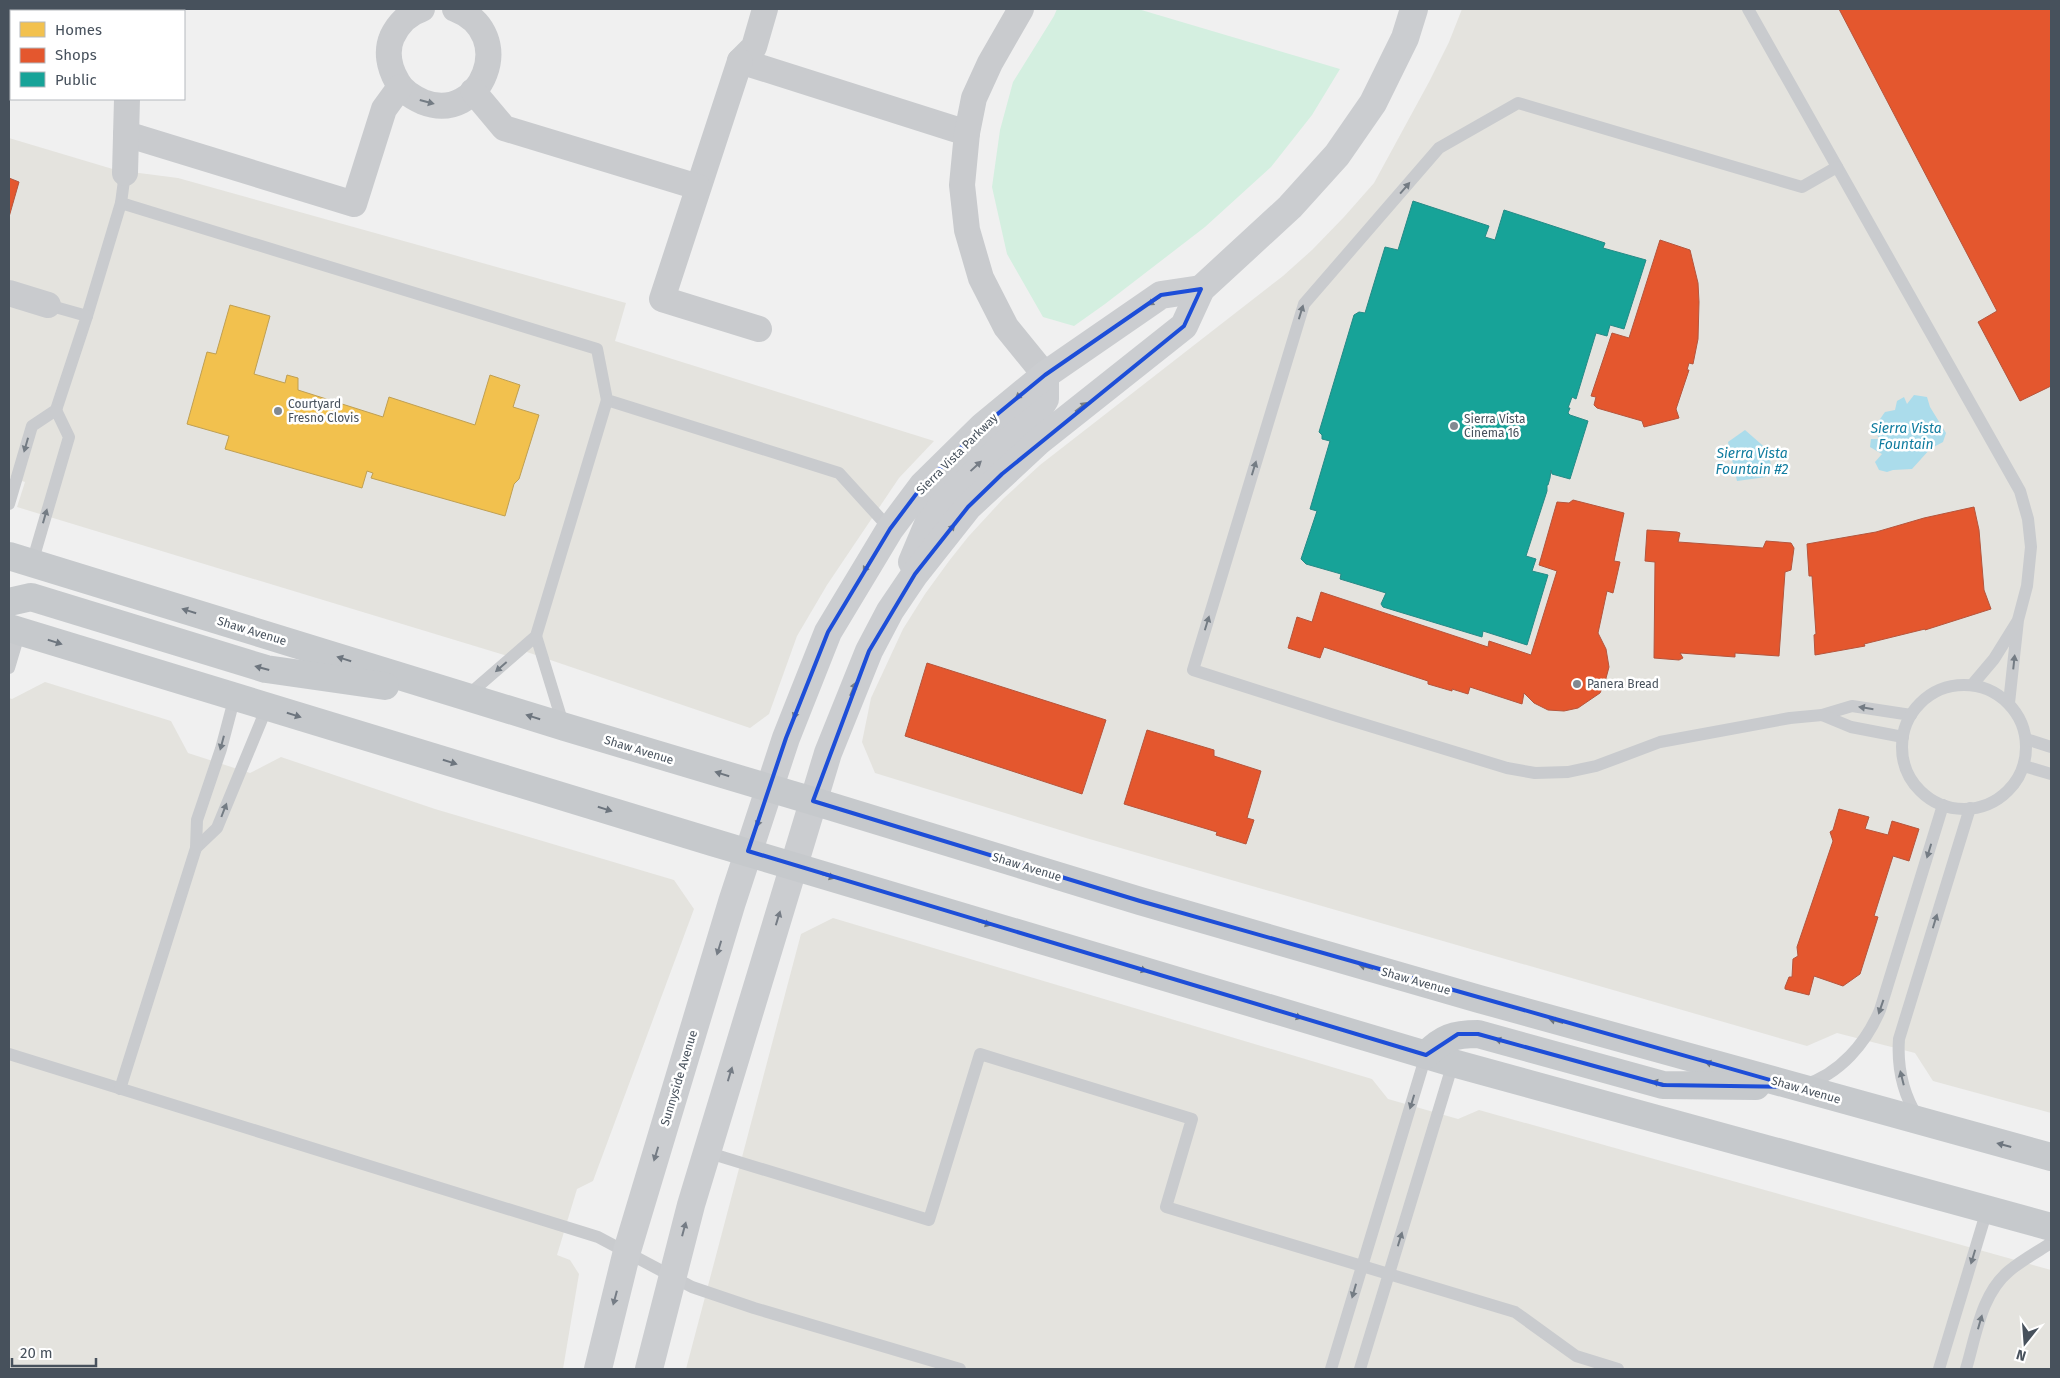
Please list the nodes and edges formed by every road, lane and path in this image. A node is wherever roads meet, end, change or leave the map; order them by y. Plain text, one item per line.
1 (455, 9) edge
2 (765, 9) edge
3 (1021, 9) edge
4 (1414, 9) edge
5 (1748, 9) edge
6 (417, 10) edge
7 (740, 61) junction
8 (400, 86) junction
9 (473, 91) junction
10 (127, 100) edge
11 (967, 133) junction
12 (126, 134) junction
13 (1837, 167) junction
14 (125, 173) joint
15 (698, 186) junction
16 (121, 203) junction
17 (1201, 289) junction
18 (9, 293) edge
19 (48, 305) joint
20 (86, 316) junction
21 (759, 330) dead end
22 (1045, 375) junction
23 (607, 400) junction
24 (56, 410) junction
25 (9, 504) edge
26 (890, 529) junction
27 (20, 560) edge
28 (9, 578) edge
29 (9, 602) edge
30 (890, 611) junction
31 (2018, 620) junction
32 (14, 630) edge
33 (536, 636) junction
34 (9, 668) edge
35 (1972, 685) junction
36 (235, 696) junction
37 (466, 697) junction
38 (2009, 703) junction
39 (267, 707) junction
40 (1822, 715) junction
41 (1911, 715) junction
42 (564, 727) junction
43 (1903, 737) junction
44 (2026, 739) junction
45 (2051, 747) edge
46 (2024, 766) junction
47 (2051, 774) edge
48 (769, 788) junction
49 (813, 801) junction
50 (1943, 805) junction
51 (1970, 808) junction
52 (196, 848) junction
53 (748, 852) junction
54 (793, 866) junction
55 (9, 1054) edge
56 (1426, 1055) junction
57 (1452, 1063) junction
58 (1794, 1087) junction
59 (120, 1089) junction
60 (1921, 1122) junction
61 (706, 1152) junction
62 (2051, 1157) edge
63 (1987, 1210) junction
64 (2051, 1227) edge
65 (2051, 1243) edge
66 (627, 1251) junction
67 (1362, 1266) junction
68 (1389, 1274) junction
69 (672, 1276) junction
70 (598, 1369) edge
71 (649, 1369) edge
72 (960, 1369) edge
73 (1331, 1369) edge
74 (1360, 1369) edge
75 (1618, 1369) edge
76 (1939, 1369) edge
77 (1966, 1369) edge

1 - 9 street
2 - 7 street
3 - 11 street
4 - 17 main road
5 - 13 lane
6 - 8 street
7 - 11 street
7 - 15 street
8 -> 9 street
8 - 12 street
9 - 15 street
10 - 12 street
11 - 22 street
12 - 14 street
13 - 31 lane
40 -> 13 lane
14 - 16 lane
15 - 21 street
16 - 20 lane
16 - 23 lane
17 -> 22 main road, Sierra Vista Parkway
30 -> 17 main road
18 - 19 street
19 - 20 lane
20 - 24 lane
22 -> 26 main road, Sierra Vista Parkway
30 -> 22 main road
23 - 26 lane
23 - 33 lane
24 -> 25 lane
27 -> 24 lane
26 -> 48 main road, Sierra Vista Parkway
27 - 28 main road
37 -> 27 main road, Shaw Avenue
37 -> 29 main road
49 -> 30 main road
31 - 35 lane
38 -> 31 lane
32 - 34 lane
32 -> 36 main road
33 -> 37 lane
33 - 42 lane
35 - 38 lane
35 - 41 lane
36 - 39 main road
36 -> 52 lane
42 -> 37 main road, Shaw Avenue
38 - 44 lane
52 -> 39 lane
39 -> 53 main road
41 -> 40 lane
40 - 43 lane
41 - 43 lane
48 -> 42 main road, Shaw Avenue
43 - 50 lane
44 - 45 lane
44 - 46 lane
46 - 47 lane
46 - 51 lane
48 - 49 main road, Shaw Avenue
48 -> 53 main road, Sunnyside Avenue
49 - 54 main road
58 -> 49 main road, Shaw Avenue
50 - 51 lane
50 -> 58 lane
60 -> 51 lane
52 - 59 lane
53 - 54 main road
53 -> 66 main road, Sunnyside Avenue
54 -> 56 main road
61 -> 54 main road
55 - 59 lane
56 - 57 main road
58 -> 56 main road
56 -> 67 lane
57 - 63 main road
68 -> 57 lane
58 - 60 main road, Shaw Avenue
59 - 66 lane
62 -> 60 main road, Shaw Avenue
61 - 67 lane
69 -> 61 main road
63 - 64 main road
63 -> 76 lane
77 -> 65 lane
66 - 69 lane
66 -> 70 main road, Sunnyside Avenue
67 - 68 lane
67 -> 73 lane
68 - 74 lane
68 - 75 lane
69 - 71 main road
69 - 72 lane

